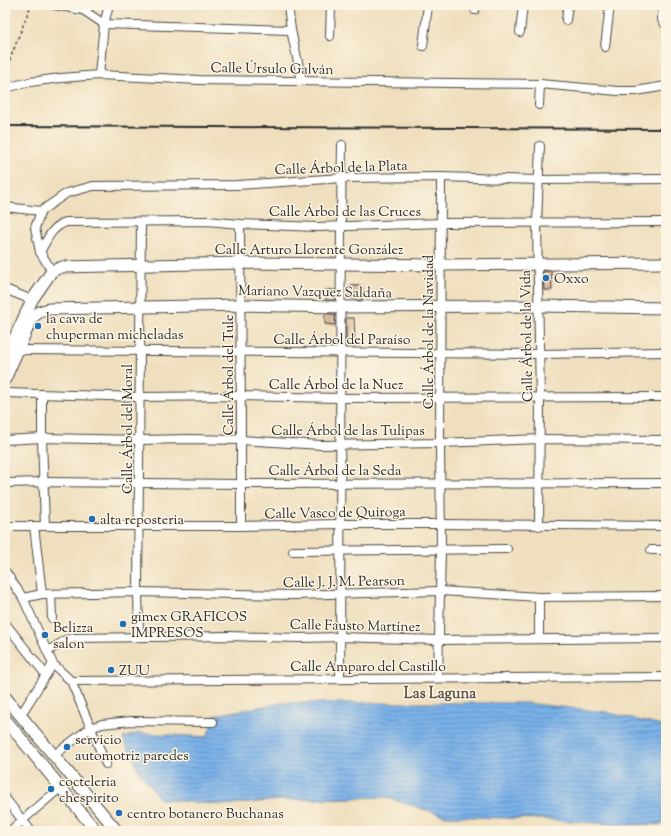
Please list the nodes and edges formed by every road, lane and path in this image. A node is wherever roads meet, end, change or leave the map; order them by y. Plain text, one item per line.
1 (31, 5) edge
2 (54, 5) edge
3 (91, 5) edge
4 (109, 5) edge
5 (288, 5) edge
6 (331, 5) edge
7 (428, 5) edge
8 (523, 5) edge
9 (568, 5) edge
10 (610, 5) edge
11 (663, 5) edge
12 (72, 7) edge
13 (83, 10) junction
14 (566, 20) dead end
15 (104, 24) junction
16 (666, 26) edge
17 (291, 30) junction
18 (520, 32) dead end
19 (330, 36) dead end
20 (423, 46) dead end
21 (605, 47) dead end
22 (5, 72) edge
23 (99, 75) junction
24 (302, 81) junction
25 (540, 84) junction
26 (666, 86) edge
27 (5, 88) edge
28 (539, 105) dead end
29 (342, 145) dead end
30 (540, 146) dead end
31 (441, 177) junction
32 (342, 178) junction
33 (538, 180) junction
34 (666, 180) edge
35 (5, 207) edge
36 (41, 211) junction
37 (141, 222) junction
38 (666, 222) edge
39 (537, 223) junction
40 (240, 224) junction
41 (442, 224) junction
42 (342, 226) junction
43 (40, 252) junction
44 (241, 263) junction
45 (666, 263) edge
46 (340, 264) junction
47 (538, 264) junction
48 (141, 265) junction
49 (441, 265) junction
50 (52, 272) junction
51 (5, 289) edge
52 (32, 300) junction
53 (241, 305) junction
54 (538, 306) junction
55 (440, 307) junction
56 (141, 308) junction
57 (340, 308) junction
58 (666, 308) edge
59 (18, 350) junction
60 (241, 351) junction
61 (140, 352) junction
62 (340, 352) junction
63 (666, 352) edge
64 (441, 353) junction
65 (539, 354) junction
66 (5, 359) edge
67 (5, 379) edge
68 (5, 393) edge
69 (42, 395) junction
70 (240, 396) junction
71 (140, 397) junction
72 (441, 397) junction
73 (666, 397) edge
74 (341, 398) junction
75 (540, 398) junction
76 (42, 438) junction
77 (540, 439) junction
78 (5, 440) edge
79 (140, 440) junction
80 (241, 440) junction
81 (666, 440) edge
82 (440, 443) junction
83 (341, 445) junction
84 (44, 482) junction
85 (139, 482) junction
86 (5, 483) edge
87 (341, 483) junction
88 (440, 483) junction
89 (666, 483) edge
90 (242, 484) junction
91 (539, 484) junction
92 (341, 524) junction
93 (440, 524) junction
94 (5, 526) edge
95 (34, 526) junction
96 (45, 526) junction
97 (139, 526) junction
98 (241, 526) junction
99 (539, 526) junction
100 (666, 526) edge
101 (507, 549) dead end
102 (441, 550) junction
103 (651, 550) dead end
104 (666, 550) edge
105 (293, 551) dead end
106 (340, 551) junction
107 (5, 571) edge
108 (440, 591) junction
109 (138, 592) junction
110 (42, 594) junction
111 (51, 594) junction
112 (340, 594) junction
113 (666, 596) edge
114 (539, 597) junction
115 (23, 598) junction
116 (52, 618) dead end
117 (5, 623) edge
118 (139, 636) junction
119 (340, 637) junction
120 (666, 638) edge
121 (539, 639) junction
122 (438, 640) junction
123 (48, 651) junction
124 (53, 664) junction
125 (46, 675) junction
126 (666, 677) edge
127 (438, 678) junction
128 (340, 679) junction
129 (71, 681) junction
130 (5, 697) edge
131 (20, 716) junction
132 (5, 719) edge
133 (213, 722) dead end
134 (90, 728) junction
135 (54, 756) junction
136 (106, 764) dead end
137 (60, 788) junction
138 (5, 798) edge
139 (23, 820) junction
140 (10, 831) edge
141 (31, 831) edge
142 (96, 831) edge
143 (117, 831) edge

1 - 22 path
2 - 12 street
3 - 13 street
4 - 15 street
5 - 17 street
6 - 19 street
7 - 20 street
8 - 18 street
9 - 14 street
10 - 21 street
11 - 16 street
12 - 13 street
13 - 15 street
15 - 17 street
15 - 23 street
17 - 24 street
23 - 24 street, Calle Úrsulo Galván
23 - 27 street, Calle Úrsulo Galván
24 - 25 street, Calle Úrsulo Galván
25 - 26 street, Calle Úrsulo Galván
25 - 28 street
29 - 32 street
30 - 33 street, Calle Árbol de la Vida
31 - 32 street, Calle Árbol de la Plata
31 - 33 street, Calle Árbol de la Plata
31 - 41 street, Calle Árbol de la Navidad
32 - 36 street, Calle Árbol de la Plata
32 - 42 street
33 - 34 street, Calle Árbol de la Plata
33 - 39 street, Calle Árbol de la Vida
35 - 36 street
36 - 43 street
37 - 40 street, Calle Árbol de las Cruces
37 - 43 street, Calle Árbol de las Cruces
37 - 48 street, Calle Árbol del Moral
38 - 39 street, Calle Árbol de las Cruces
39 - 41 street, Calle Árbol de las Cruces
39 - 47 street, Calle Árbol de la Vida
40 - 42 street, Calle Árbol de las Cruces
40 - 44 street, Calle Árbol del Tule
41 - 42 street, Calle Árbol de las Cruces
41 - 49 street, Calle Árbol de la Navidad
42 - 46 street
43 - 50 street
44 - 46 street, Calle Arturo Llorente González
44 - 48 street, Calle Arturo Llorente González
44 - 53 street, Calle Árbol del Tule
45 - 47 street, Calle Arturo Llorente González
46 - 49 street, Calle Arturo Llorente González
46 - 57 street
47 - 49 street, Calle Arturo Llorente González
47 - 54 street, Calle Árbol de la Vida
48 - 50 street, Calle Arturo Llorente González
48 - 56 street, Calle Árbol del Moral
49 - 55 street, Calle Árbol de la Navidad
50 - 52 street
51 - 52 street
52 - 66 street
53 - 56 street, Mariano Vazquez Saldaña
53 - 57 street, Mariano Vazquez Saldaña
53 - 60 street, Calle Árbol del Tule
54 - 55 street, Mariano Vazquez Saldaña
54 - 58 street, Mariano Vazquez Saldaña
54 - 65 street, Calle Árbol de la Vida
55 - 57 street, Mariano Vazquez Saldaña
55 - 64 street, Calle Árbol de la Navidad
56 - 59 street, Mariano Vazquez Saldaña
56 - 61 street, Calle Árbol del Moral
57 - 62 street
59 - 61 street, Calle Árbol del Paraíso
59 - 67 street, Mariano Vazquez Saldaña
60 - 61 street, Calle Árbol del Paraíso
60 - 62 street, Calle Árbol del Paraíso
60 - 70 street, Calle Árbol del Tule
61 - 71 street, Calle Árbol del Moral
62 - 64 street, Calle Árbol del Paraíso
62 - 74 street
63 - 65 street, Calle Árbol del Paraíso
64 - 65 street, Calle Árbol del Paraíso
64 - 72 street, Calle Árbol de la Navidad
65 - 75 street, Calle Árbol de la Vida
68 - 69 street, Calle Árbol de la Nuez
69 - 71 street, Calle Árbol de la Nuez
69 - 76 street
70 - 71 street, Calle Árbol de la Nuez
70 - 74 street, Calle Árbol de la Nuez
70 - 80 street, Calle Árbol del Tule
71 - 79 street, Calle Árbol del Moral
72 - 74 street, Calle Árbol de la Nuez
72 - 75 street, Calle Árbol de la Nuez
72 - 82 street, Calle Árbol de la Navidad
73 - 75 street, Calle Árbol de la Nuez
74 - 83 street
75 - 77 street, Calle Árbol de la Vida
76 - 78 street, Calle Árbol de las Tulipas
76 - 79 street, Calle Árbol de las Tulipas
76 - 84 street
77 - 81 street, Calle Árbol de las Tulipas
77 - 82 street, Calle Árbol de las Tulipas
77 - 91 street, Calle Árbol de la Vida
79 - 80 street, Calle Árbol de las Tulipas
79 - 85 street, Calle Árbol del Moral
80 - 83 street, Calle Árbol de las Tulipas
80 - 90 street, Calle Árbol del Tule
82 - 83 street, Calle Árbol de las Tulipas
82 - 88 street, Calle Árbol de la Navidad
83 - 87 street
84 - 85 street, Calle Árbol de la Seda
84 - 86 street, Calle Árbol de la Seda
84 - 96 street
85 - 90 street, Calle Árbol de la Seda
85 - 97 street, Calle Árbol del Moral
87 - 88 street, Calle Árbol de la Seda
87 - 90 street, Calle Árbol de la Seda
87 - 92 street
88 - 91 street, Calle Árbol de la Seda
88 - 93 street, Calle Árbol de la Navidad
89 - 91 street, Calle Árbol de la Seda
90 - 98 street, Calle Árbol del Tule
91 - 99 street, Calle Árbol de la Vida
92 - 93 street, Calle Vasco de Quiroga
92 - 98 street, Calle Vasco de Quiroga
92 - 106 street
93 - 99 street, Calle Vasco de Quiroga
93 - 102 street, Calle Árbol de la Navidad
94 - 95 street, Calle Vasco de Quiroga
95 - 96 street, Calle Vasco de Quiroga
95 - 110 street
96 - 97 street, Calle Vasco de Quiroga
97 - 98 street, Calle Vasco de Quiroga
97 - 109 street, Calle Árbol del Moral
99 - 100 street, Calle Vasco de Quiroga
101 - 102 street
102 - 106 street
102 - 108 street, Calle Árbol de la Navidad
103 - 104 street
105 - 106 street
106 - 112 street
107 - 115 street
108 - 112 street, Calle J. J. M. Pearson
108 - 114 street, Calle J. J. M. Pearson
108 - 122 street, Calle Árbol de la Navidad
109 - 111 street, Calle J. J. M. Pearson
109 - 112 street, Calle J. J. M. Pearson
109 - 118 street, Calle Árbol del Moral
110 - 111 street, Calle J. J. M. Pearson
110 - 115 street, Calle J. J. M. Pearson
111 - 116 street
112 - 119 street
113 - 114 street, Calle J. J. M. Pearson
114 - 121 street
115 - 123 street
117 - 125 street
118 - 119 street, Calle Fausto Martínez
118 - 123 street, Calle Fausto Martínez
119 - 122 street, Calle Fausto Martínez
119 - 128 street
120 - 121 street, Calle Fausto Martínez
121 - 122 street, Calle Fausto Martínez
122 - 127 street, Calle Árbol de la Navidad
123 - 124 street
124 - 125 street
124 - 129 street
125 - 131 street
126 - 127 street, Calle Amparo del Castillo
127 - 128 street, Calle Amparo del Castillo
128 - 129 street, Calle Amparo del Castillo
129 - 134 street
130 - 131 street
131 - 135 street
132 - 137 street
133 - 134 street
134 - 135 street
134 - 136 street
135 - 143 street
137 - 139 street
137 - 142 street
138 - 139 street
139 - 140 street
139 - 141 street

